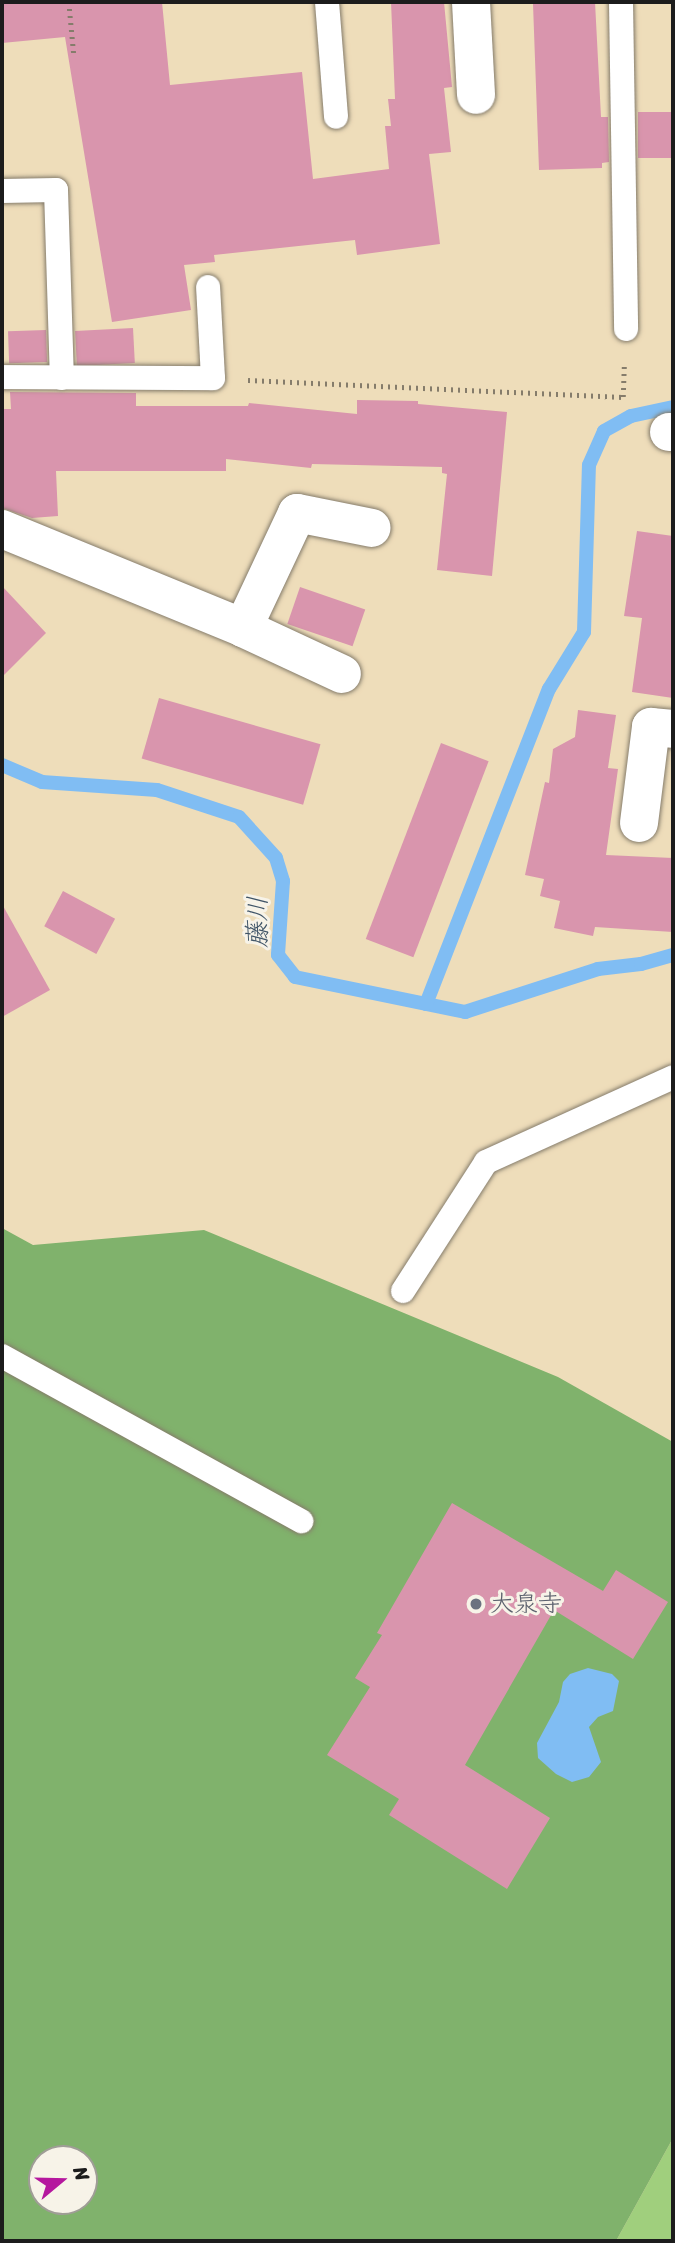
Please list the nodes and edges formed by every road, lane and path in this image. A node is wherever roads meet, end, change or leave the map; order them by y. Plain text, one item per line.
1 (69, 2) edge
2 (327, 2) edge
3 (471, 2) edge
4 (621, 2) edge
5 (74, 55) dead end
6 (476, 95) dead end
7 (336, 117) dead end
8 (2, 191) edge
9 (208, 287) dead end
10 (626, 329) joint
11 (2, 377) edge
12 (62, 378) junction
13 (213, 378) junction
14 (372, 528) dead end
15 (2, 529) edge
16 (243, 628) junction
17 (342, 674) dead end
18 (673, 729) edge
19 (639, 823) dead end
20 (673, 1077) edge
21 (404, 1292) dead end
22 (2, 1356) edge
23 (301, 1521) dead end

1 - 5 path
2 - 7 lane
3 - 6 street
4 - 10 lane
8 - 12 lane
9 - 13 lane
10 - 13 path
11 - 12 lane
12 - 13 lane
14 - 16 street
15 - 16 street
16 - 17 street
18 - 19 street
20 - 21 lane
22 - 23 lane

